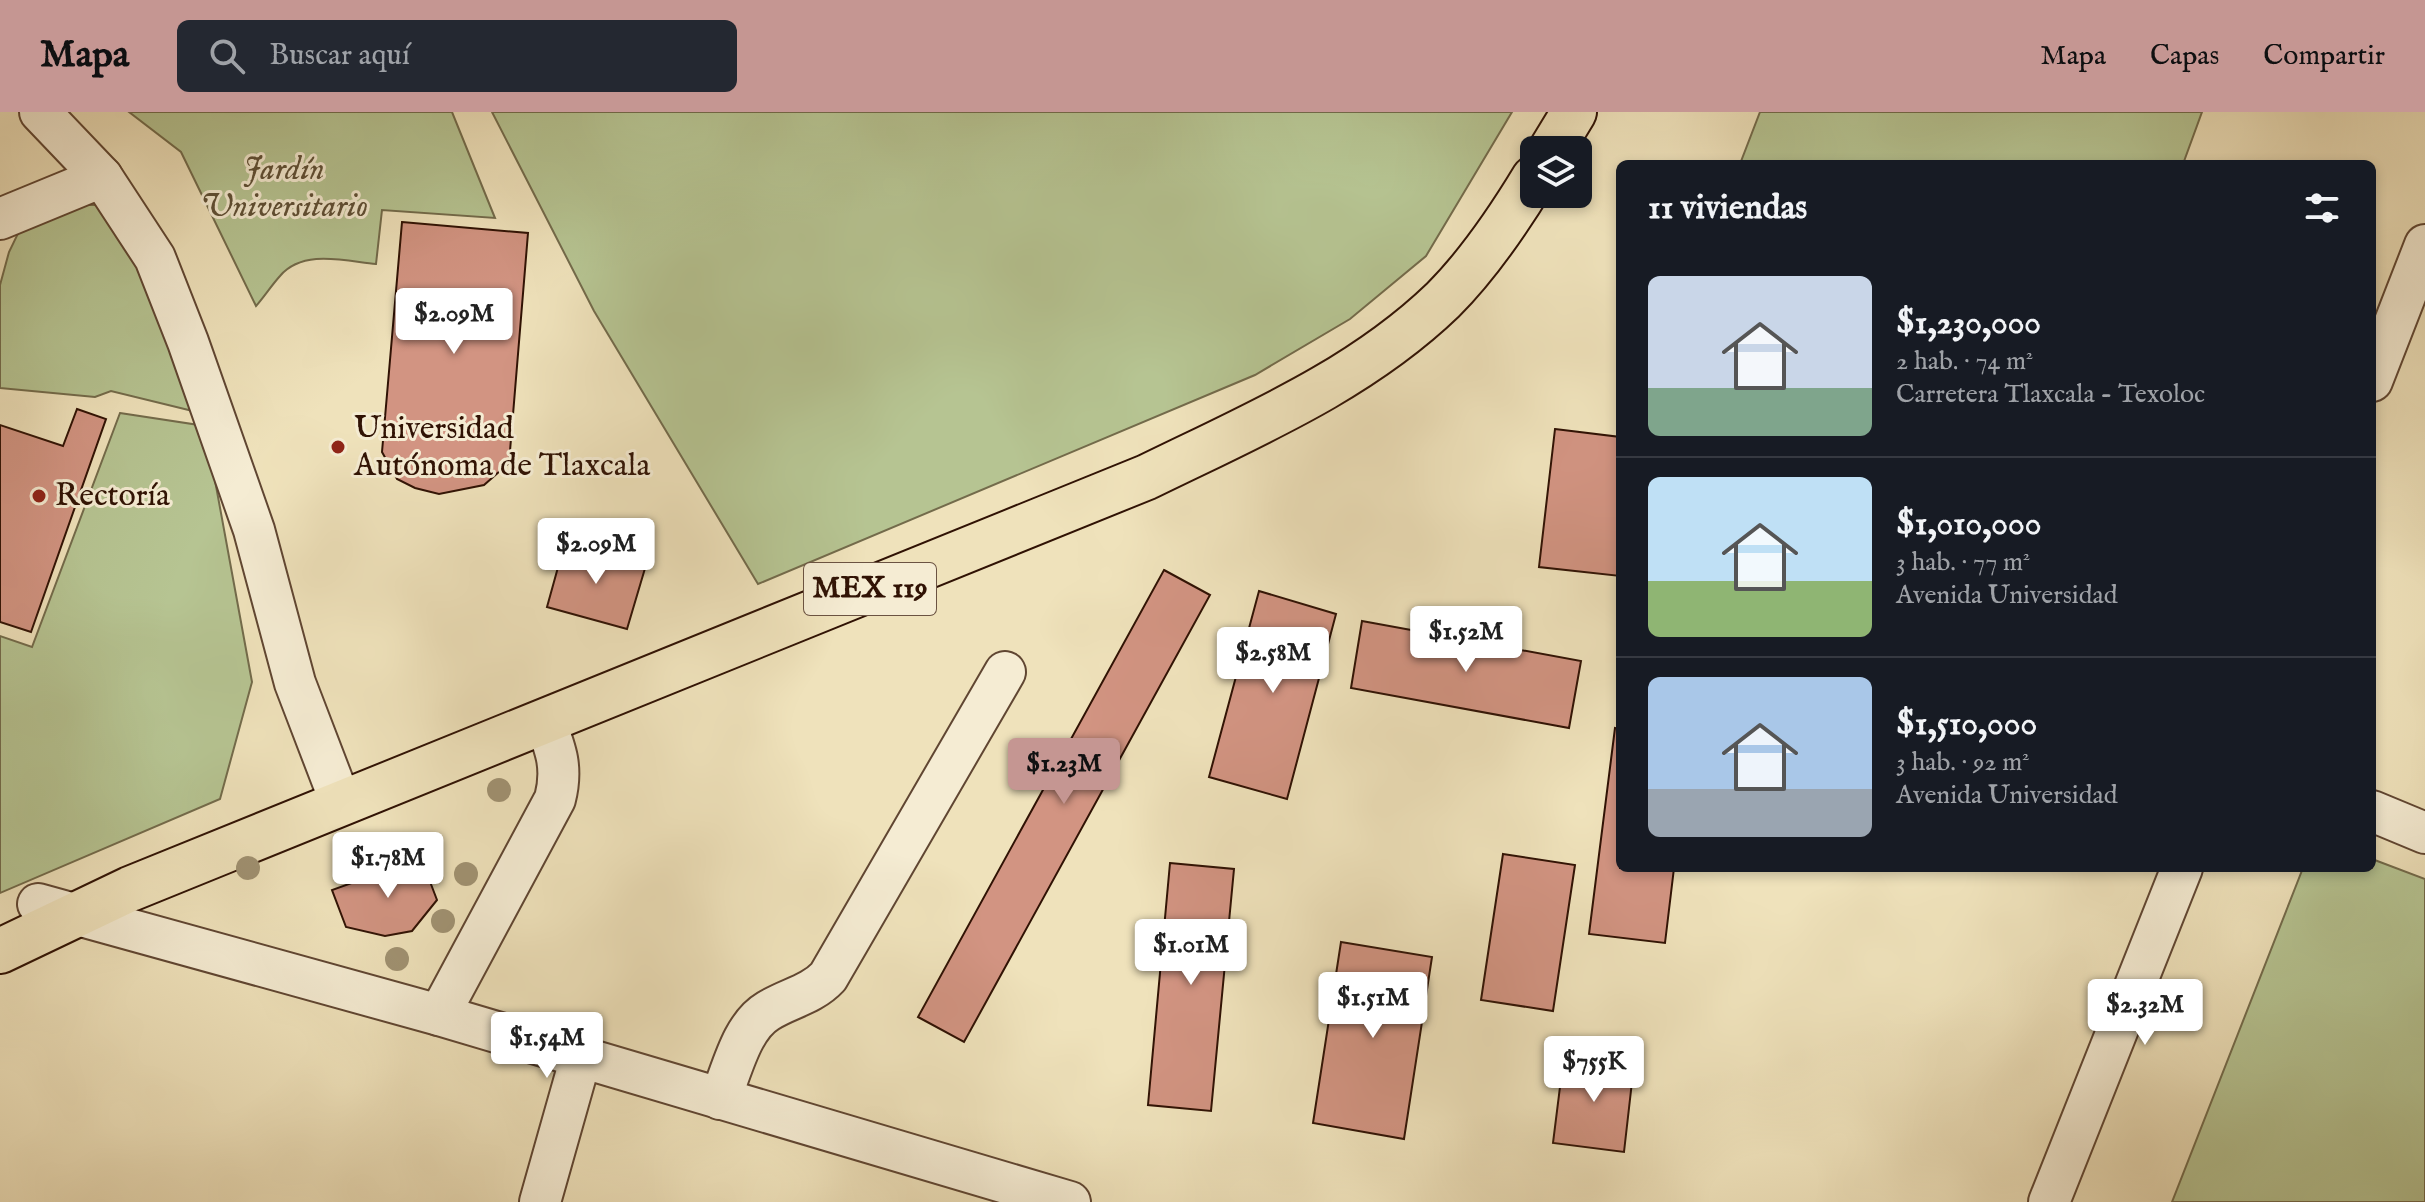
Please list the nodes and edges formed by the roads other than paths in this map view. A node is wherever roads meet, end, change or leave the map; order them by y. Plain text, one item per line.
1 (40, 112) edge
2 (1574, 112) edge
3 (1559, 136) edge
4 (102, 177) junction
5 (1520, 201) edge
6 (0, 219) edge
7 (2425, 245) edge
8 (2376, 371) edge
9 (1005, 672) dead end
10 (545, 721) junction
11 (341, 803) junction
12 (2376, 813) edge
13 (2425, 833) edge
14 (2180, 872) edge
15 (39, 912) edge
16 (0, 951) edge
17 (439, 1015) junction
18 (581, 1057) junction
19 (720, 1099) junction
20 (540, 1202) edge
21 (1070, 1202) edge
22 (2049, 1202) edge

1 - 4 street
2 - 3 main road
4 - 6 street
4 - 11 street
5 - 10 main road, MEX 119
7 - 8 street
9 - 19 street
10 - 11 main road, MEX 119
10 - 17 street
11 - 15 main road, MEX 119
12 - 13 street
14 - 22 street
15 - 16 main road, MEX 119
15 - 17 street
17 - 18 street
18 - 19 street
18 - 20 street
19 - 21 street

